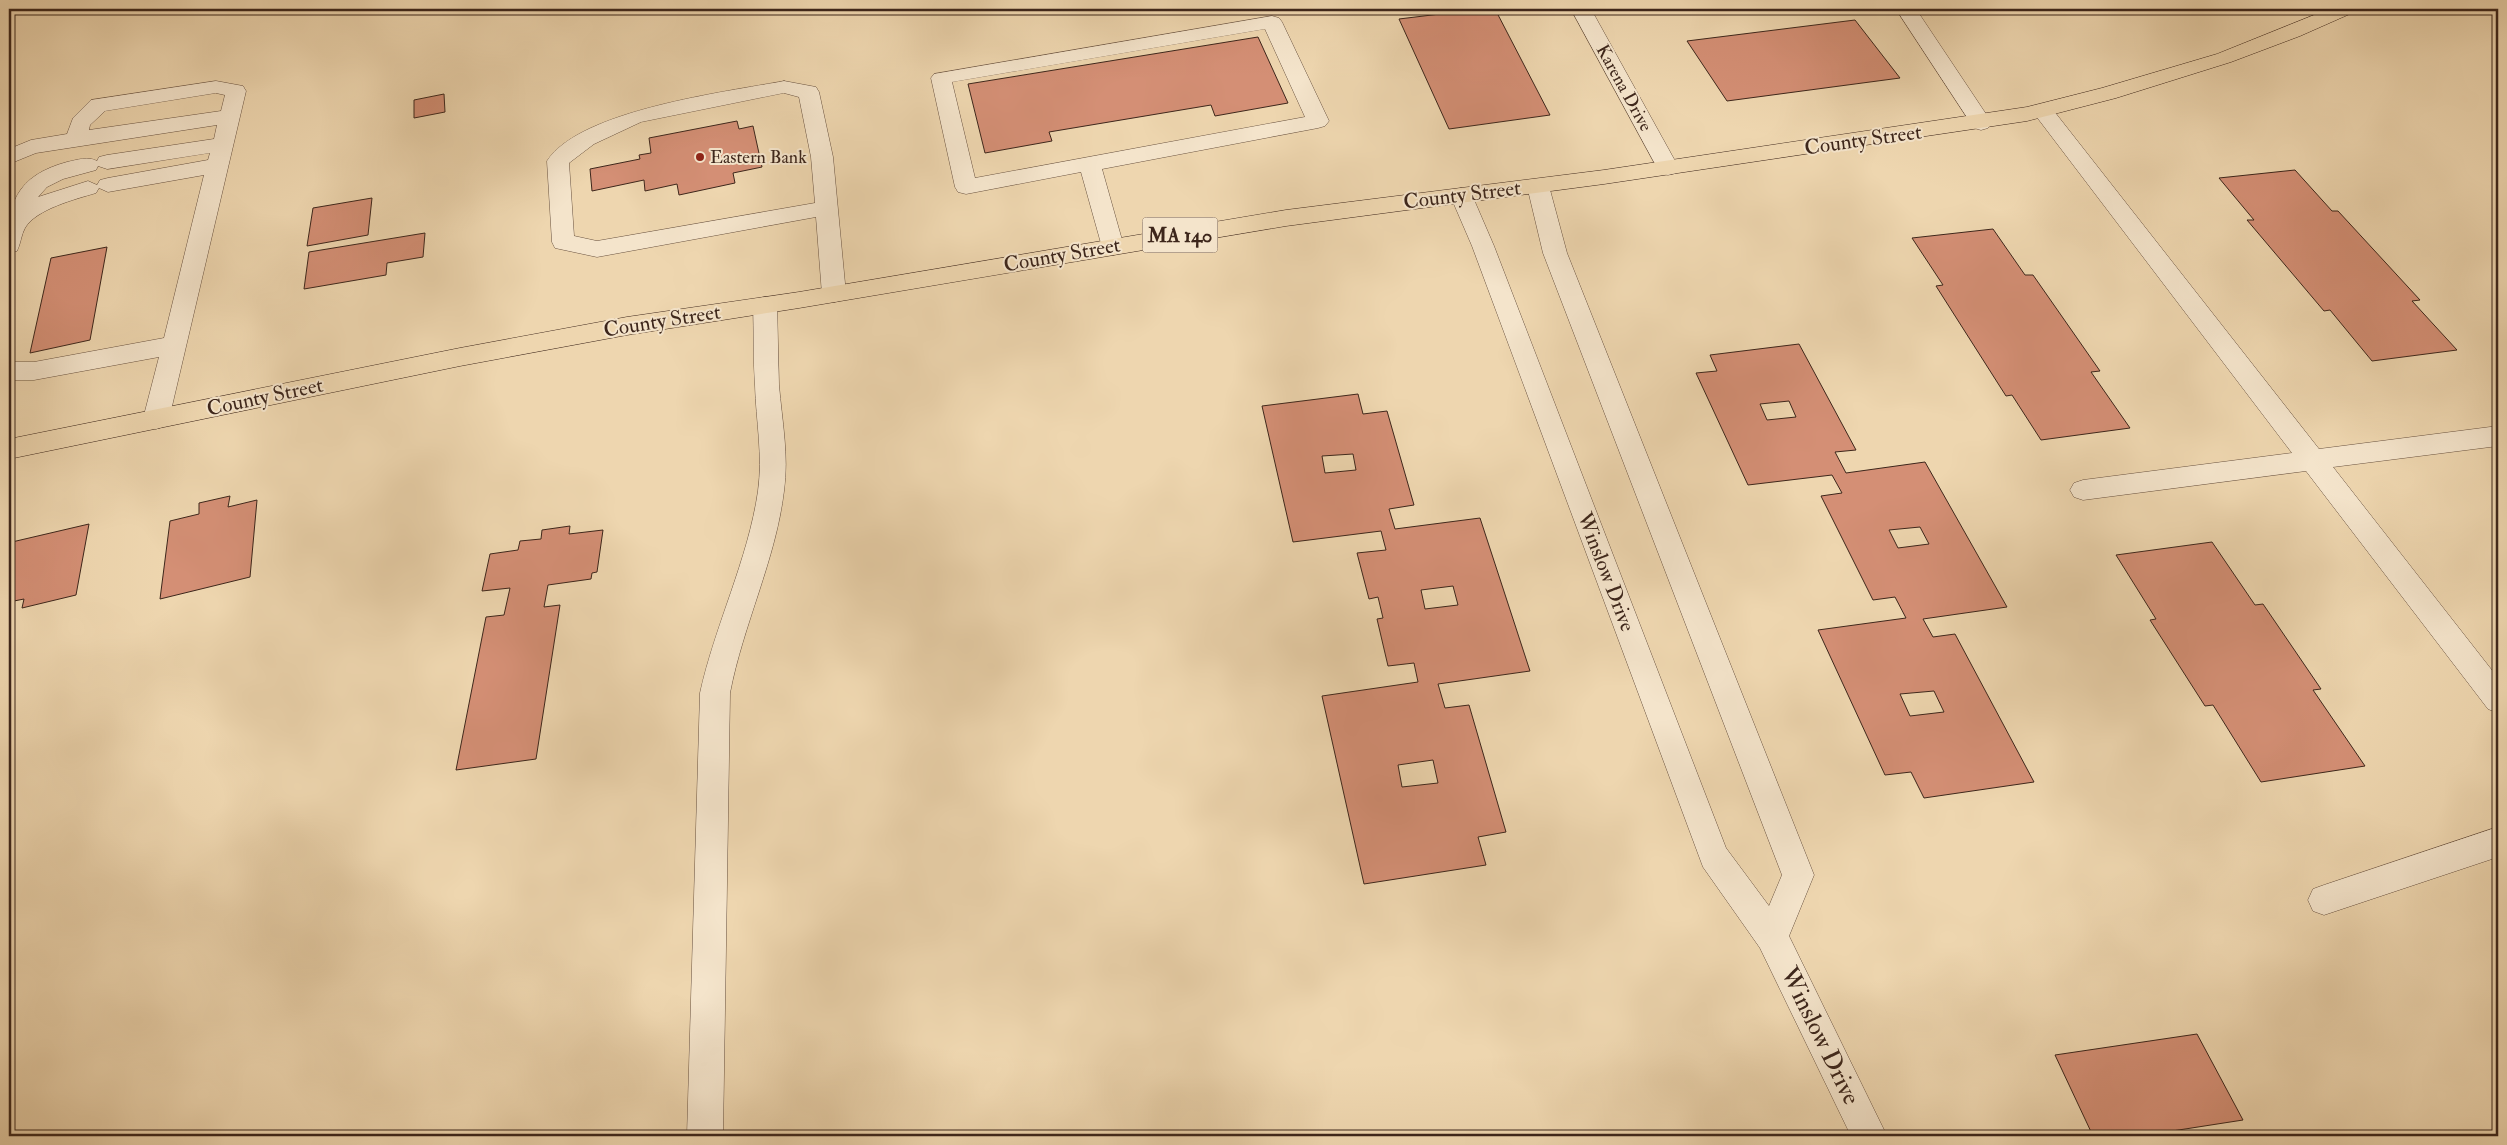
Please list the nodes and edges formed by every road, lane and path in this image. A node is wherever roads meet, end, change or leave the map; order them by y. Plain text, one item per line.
1 (1581, 9) edge
2 (1906, 9) edge
3 (2345, 9) edge
4 (2043, 110) junction
5 (230, 116) junction
6 (1981, 123) junction
7 (76, 139) junction
8 (223, 144) junction
9 (9, 157) edge
10 (1090, 165) junction
11 (218, 166) junction
12 (1668, 168) junction
13 (1538, 186) junction
14 (1461, 196) junction
15 (827, 208) junction
16 (16, 223) junction
17 (9, 245) edge
18 (1113, 247) junction
19 (834, 294) junction
20 (765, 305) junction
21 (174, 345) junction
22 (9, 371) edge
23 (156, 419) junction
24 (2498, 436) edge
25 (9, 449) edge
26 (2312, 459) junction
27 (2083, 490) dead end
28 (2498, 700) edge
29 (2498, 842) edge
30 (2324, 900) dead end
31 (1772, 937) junction
32 (705, 1136) edge
33 (1869, 1136) edge

1 - 12 street, Karena Drive
2 - 6 street
3 - 4 main road, County Street / MA 140
4 - 6 main road, County Street / MA 140
4 - 26 street
5 - 7 street
5 - 7 street
5 - 8 street
6 - 12 main road, County Street / MA 140
7 - 9 street
8 - 11 street
8 - 16 street
10 - 10 street
10 - 18 street
11 - 16 street
11 - 21 street
12 - 13 main road, County Street / MA 140
13 - 14 main road, County Street / MA 140
13 - 31 street
14 - 18 main road, County Street / MA 140
14 - 31 street, Winslow Drive
15 - 15 street
15 - 19 street
16 - 17 street
18 - 19 main road, County Street / MA 140
19 - 20 main road, County Street / MA 140
20 - 23 main road, County Street / MA 140
20 - 32 street
21 - 22 street
21 - 23 street
23 - 25 main road, County Street / MA 140
24 - 26 street
26 - 27 street
26 - 28 street
29 - 30 street
31 - 33 street, Winslow Drive

